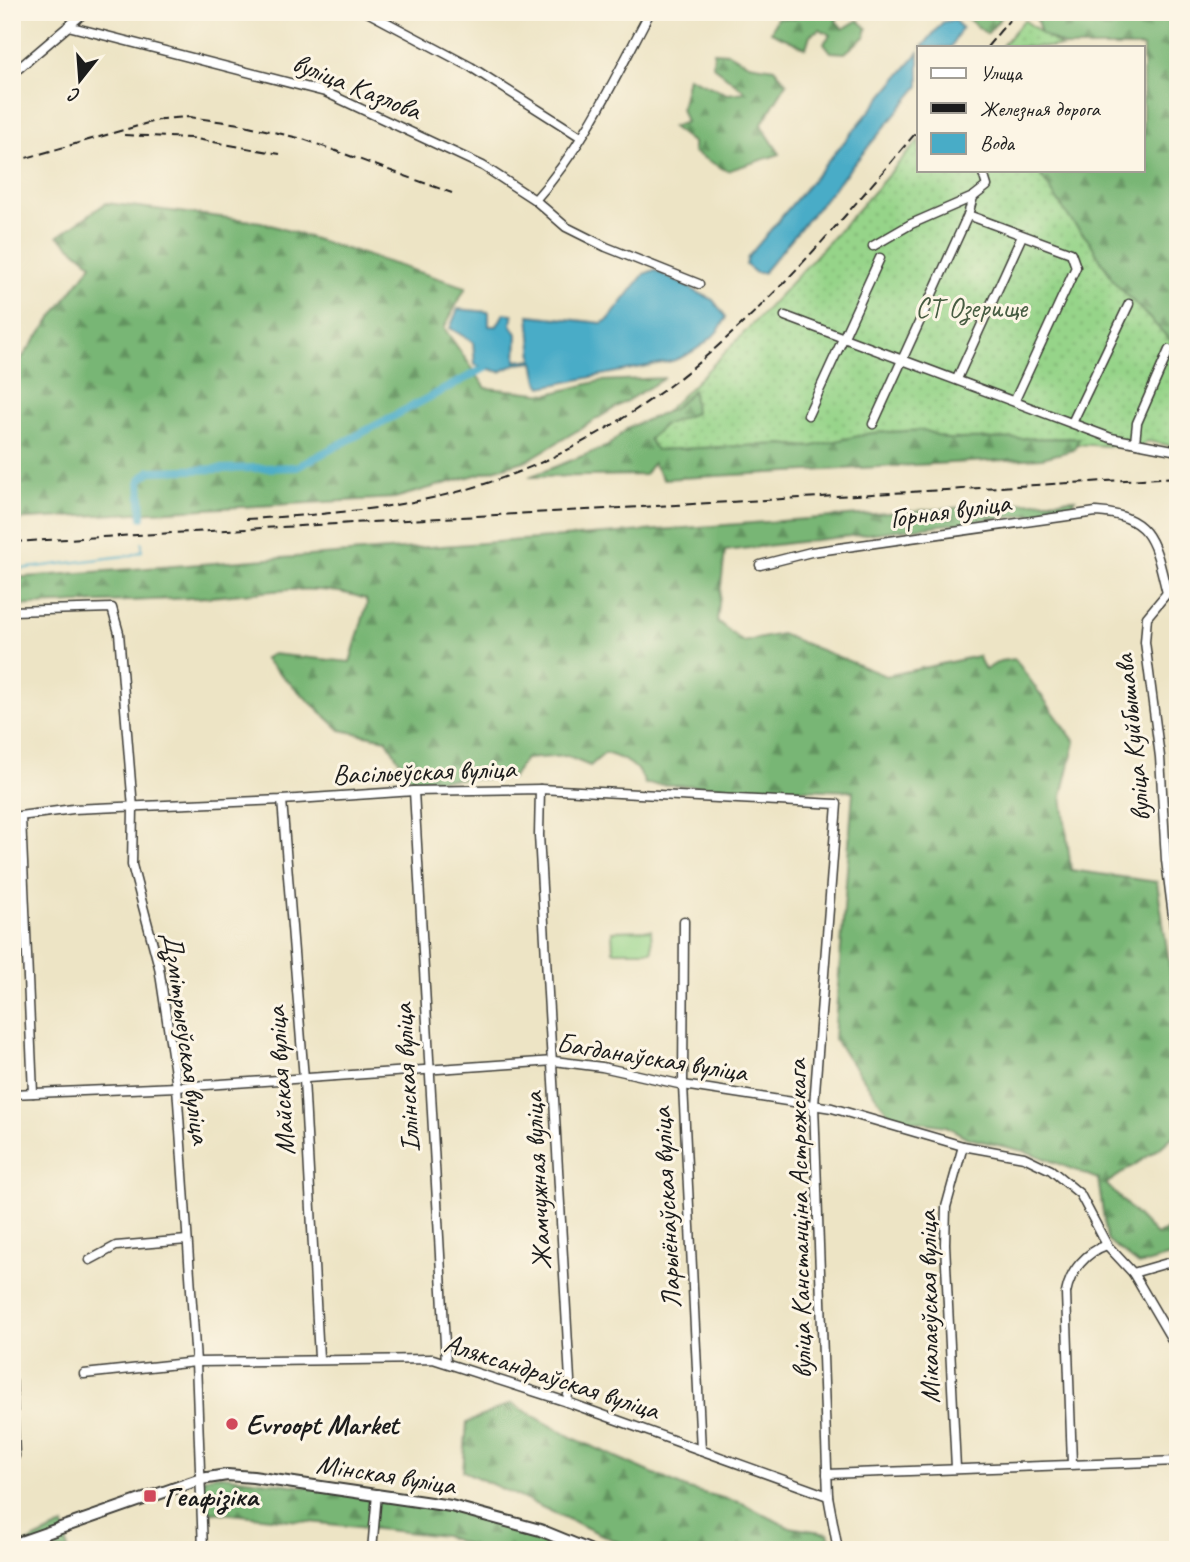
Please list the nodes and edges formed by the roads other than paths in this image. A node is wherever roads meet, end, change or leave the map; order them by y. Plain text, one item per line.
1 (85, 12) edge
2 (367, 12) edge
3 (650, 12) edge
4 (68, 26) junction
5 (12, 74) edge
6 (581, 137) junction
7 (983, 172) edge
8 (973, 197) junction
9 (535, 200) junction
10 (968, 215) junction
11 (1022, 236) junction
12 (873, 246) dead end
13 (880, 258) dead end
14 (699, 284) dead end
15 (1129, 304) dead end
16 (785, 316) dead end
17 (844, 337) junction
18 (1169, 350) dead end
19 (901, 358) junction
20 (957, 379) junction
21 (1015, 400) junction
22 (808, 415) dead end
23 (1072, 423) junction
24 (873, 424) dead end
25 (1137, 443) junction
26 (1178, 451) edge
27 (761, 565) dead end
28 (1167, 593) junction
29 (1178, 595) edge
30 (12, 611) edge
31 (540, 789) junction
32 (414, 791) junction
33 (282, 800) junction
34 (837, 804) joint
35 (133, 808) junction
36 (17, 817) edge
37 (684, 921) dead end
38 (1178, 956) edge
39 (554, 1061) junction
40 (428, 1071) junction
41 (304, 1079) junction
42 (683, 1085) junction
43 (177, 1087) junction
44 (33, 1093) junction
45 (12, 1094) edge
46 (814, 1105) junction
47 (963, 1146) junction
48 (187, 1240) junction
49 (1107, 1245) junction
50 (1178, 1260) edge
51 (90, 1261) dead end
52 (1133, 1273) junction
53 (1178, 1350) edge
54 (319, 1358) junction
55 (196, 1362) junction
56 (446, 1362) junction
57 (84, 1374) dead end
58 (12, 1380) edge
59 (567, 1402) junction
60 (701, 1450) junction
61 (1178, 1461) edge
62 (12, 1462) edge
63 (1072, 1464) junction
64 (956, 1468) junction
65 (827, 1474) junction
66 (201, 1479) junction
67 (377, 1494) junction
68 (828, 1496) junction
69 (12, 1545) edge
70 (203, 1550) edge
71 (372, 1550) edge
72 (589, 1550) edge
73 (838, 1550) edge

1 - 4 street
2 - 6 street
3 - 6 street
4 - 5 street
4 - 9 street, вуліца Казлова
6 - 9 street
7 - 8 street
8 - 10 street
8 - 12 street
9 - 14 street, вуліца Казлова
10 - 11 street
10 - 19 street
11 - 20 street
11 - 21 street
13 - 17 street
15 - 23 street
16 - 17 street
17 - 19 street
17 - 22 street
18 - 25 street
19 - 20 street
19 - 24 street
20 - 21 street
21 - 23 street
23 - 25 street
25 - 26 street
27 - 28 street, Горная вуліца
28 - 29 street
28 - 38 street, вуліца Куйбышава
30 - 35 street, Дзмітрыеўская вуліца
31 - 32 street, Васільеўская вуліца
31 - 34 street, Васільеўская вуліца
31 - 39 street, Жамчужная вуліца
32 - 33 street, Васільеўская вуліца
32 - 40 street, Іллінская вуліца
33 - 35 street, Васільеўская вуліца
33 - 41 street, Майская вуліца
34 - 46 street, вуліца Канстанціна Астрожскага
35 - 36 street, Васільеўская вуліца
35 - 43 street, Дзмітрыеўская вуліца
36 - 44 street
37 - 42 street, Ларыёнаўская вуліца
39 - 40 street, Багданаўская вуліца
39 - 42 street, Багданаўская вуліца
39 - 59 street, Жамчужная вуліца
40 - 41 street, Багданаўская вуліца
40 - 56 street, Іллінская вуліца
41 - 43 street, Багданаўская вуліца
41 - 54 street, Майская вуліца
42 - 46 street, Багданаўская вуліца
42 - 60 street, Ларыёнаўская вуліца
43 - 44 street, Багданаўская вуліца
43 - 48 street, Дзмітрыеўская вуліца
44 - 45 street, Багданаўская вуліца
46 - 47 street, Багданаўская вуліца
46 - 65 street, вуліца Канстанціна Астрожскага
47 - 49 street, Багданаўская вуліца
47 - 64 street, Мікалаеўская вуліца
48 - 51 street
48 - 55 street, Дзмітрыеўская вуліца
49 - 52 street, Багданаўская вуліца
49 - 63 street
50 - 52 street
52 - 53 street, Багданаўская вуліца
54 - 55 street, Аляксандраўская вуліца
54 - 56 street, Аляксандраўская вуліца
55 - 57 street, Аляксандраўская вуліца
55 - 66 street, Дзмітрыеўская вуліца
56 - 59 street, Аляксандраўская вуліца
58 - 62 street
59 - 60 street, Аляксандраўская вуліца
60 - 68 street, Аляксандраўская вуліца
61 - 63 street
63 - 64 street
64 - 65 street
65 - 68 street, вуліца Канстанціна Астрожскага
66 - 67 main road, Мінская вуліца
66 - 69 main road, Мінская вуліца
66 - 70 street, Дзмітрыеўская вуліца
67 - 71 street
67 - 72 main road, Мінская вуліца
68 - 73 street, вуліца Канстанціна Астрожскага

